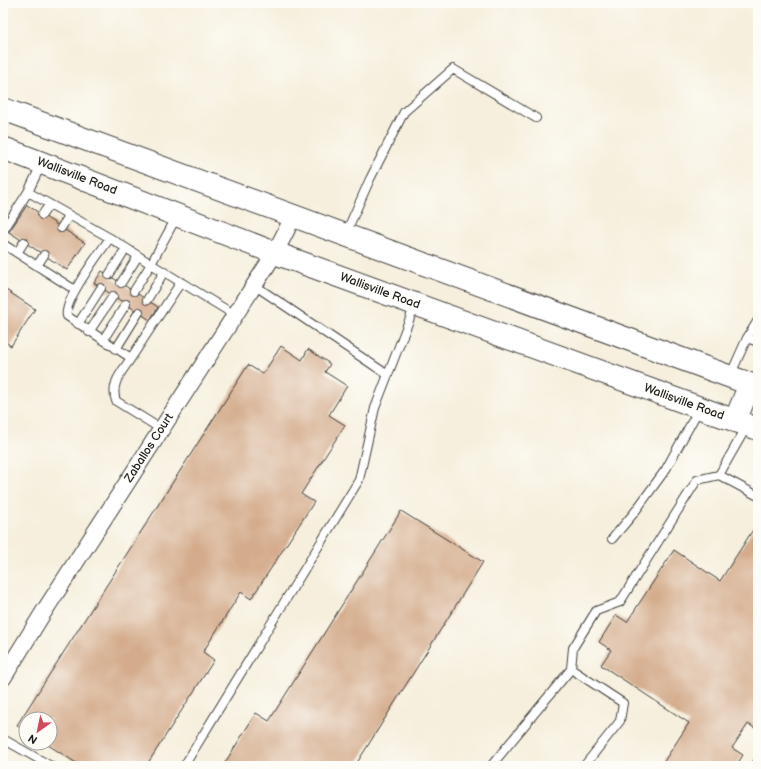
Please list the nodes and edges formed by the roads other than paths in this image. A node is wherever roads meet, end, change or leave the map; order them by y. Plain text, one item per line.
1 (3, 109) edge
2 (536, 118) dead end
3 (3, 148) edge
4 (42, 163) junction
5 (28, 192) junction
6 (49, 205) junction
7 (178, 214) junction
8 (42, 215) dead end
9 (69, 216) junction
10 (293, 217) junction
11 (62, 228) dead end
12 (3, 231) edge
13 (345, 236) junction
14 (110, 238) junction
15 (24, 242) dead end
16 (3, 244) edge
17 (126, 248) junction
18 (17, 253) junction
19 (275, 253) junction
20 (44, 255) dead end
21 (138, 256) junction
22 (151, 264) junction
23 (37, 266) junction
24 (164, 272) junction
25 (109, 275) dead end
26 (181, 282) junction
27 (121, 283) dead end
28 (254, 285) junction
29 (101, 288) dead end
30 (76, 290) junction
31 (134, 291) dead end
32 (113, 296) dead end
33 (147, 300) dead end
34 (126, 304) dead end
35 (416, 304) junction
36 (139, 312) dead end
37 (235, 315) junction
38 (758, 320) edge
39 (78, 324) junction
40 (89, 332) junction
41 (747, 338) junction
42 (103, 340) junction
43 (758, 342) edge
44 (116, 349) junction
45 (131, 358) junction
46 (388, 374) junction
47 (730, 377) junction
48 (754, 386) edge
49 (700, 408) junction
50 (747, 425) edge
51 (161, 429) junction
52 (719, 475) junction
53 (758, 496) edge
54 (612, 539) dead end
55 (571, 669) junction
56 (3, 678) edge
57 (3, 739) edge
58 (758, 762) edge
59 (51, 766) edge
60 (184, 766) edge
61 (491, 766) edge
62 (584, 766) edge
63 (755, 766) edge

1 - 10 main road
2 - 13 lane
3 - 4 main road, Wallisville Road
4 - 5 lane
4 - 7 main road, Wallisville Road
5 - 6 lane
5 - 12 lane
6 - 8 lane
6 - 9 lane
7 - 19 main road, Wallisville Road
7 - 22 lane
9 - 11 lane
9 - 14 lane
10 - 13 main road
10 - 19 street, Zaballos Court
13 - 47 main road
14 - 17 lane
14 - 30 lane
15 - 18 lane
16 - 18 lane
17 - 21 lane
17 - 25 lane
18 - 23 lane
19 - 28 street, Zaballos Court
19 - 35 main road, Wallisville Road
20 - 23 lane
21 - 22 lane
21 - 27 lane
22 - 24 lane
22 - 31 lane
23 - 30 lane
24 - 26 lane
24 - 33 lane
26 - 37 lane
26 - 45 lane
28 - 37 street, Zaballos Court
28 - 46 lane
29 - 39 lane
30 - 39 lane
32 - 40 lane
34 - 42 lane
35 - 46 lane
35 - 49 main road, Wallisville Road
36 - 44 lane
37 - 51 street, Zaballos Court
38 - 41 lane
39 - 40 lane
40 - 42 lane
41 - 43 lane
41 - 47 lane
42 - 44 lane
44 - 45 lane
45 - 51 lane
46 - 60 lane
47 - 48 main road
48 - 50 main road
49 - 50 main road, Wallisville Road
49 - 54 lane
50 - 52 lane
51 - 56 street, Zaballos Court
52 - 53 lane
52 - 55 lane
55 - 61 lane
55 - 62 lane
57 - 59 lane
58 - 63 lane

